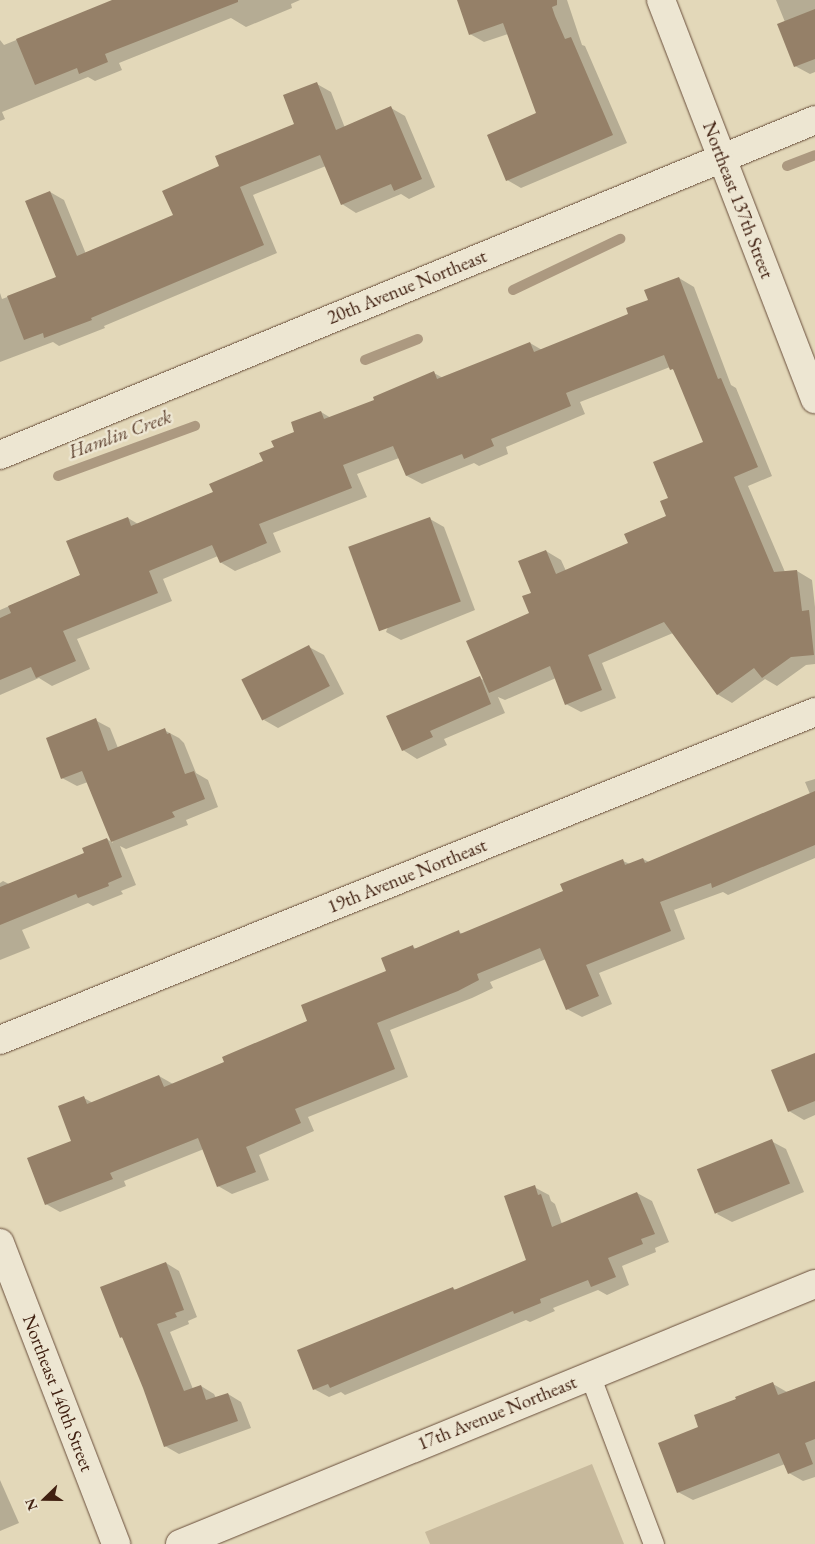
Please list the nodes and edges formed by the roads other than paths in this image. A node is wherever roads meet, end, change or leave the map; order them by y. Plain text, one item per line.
1 (661, 0) edge
2 (815, 120) edge
3 (722, 158) junction
4 (815, 399) edge
5 (0, 455) edge
6 (815, 712) edge
7 (0, 1040) edge
8 (0, 1243) edge
9 (815, 1284) edge
10 (590, 1375) junction
11 (116, 1544) edge
12 (180, 1544) edge
13 (654, 1544) edge

1 - 3 street, Northeast 137th Street
2 - 3 street, 20th Avenue Northeast
3 - 4 street, Northeast 137th Street
3 - 5 street, 20th Avenue Northeast
6 - 7 street, 19th Avenue Northeast
8 - 11 street, Northeast 140th Street
9 - 10 street, 17th Avenue Northeast
10 - 12 street, 17th Avenue Northeast
10 - 13 lane

